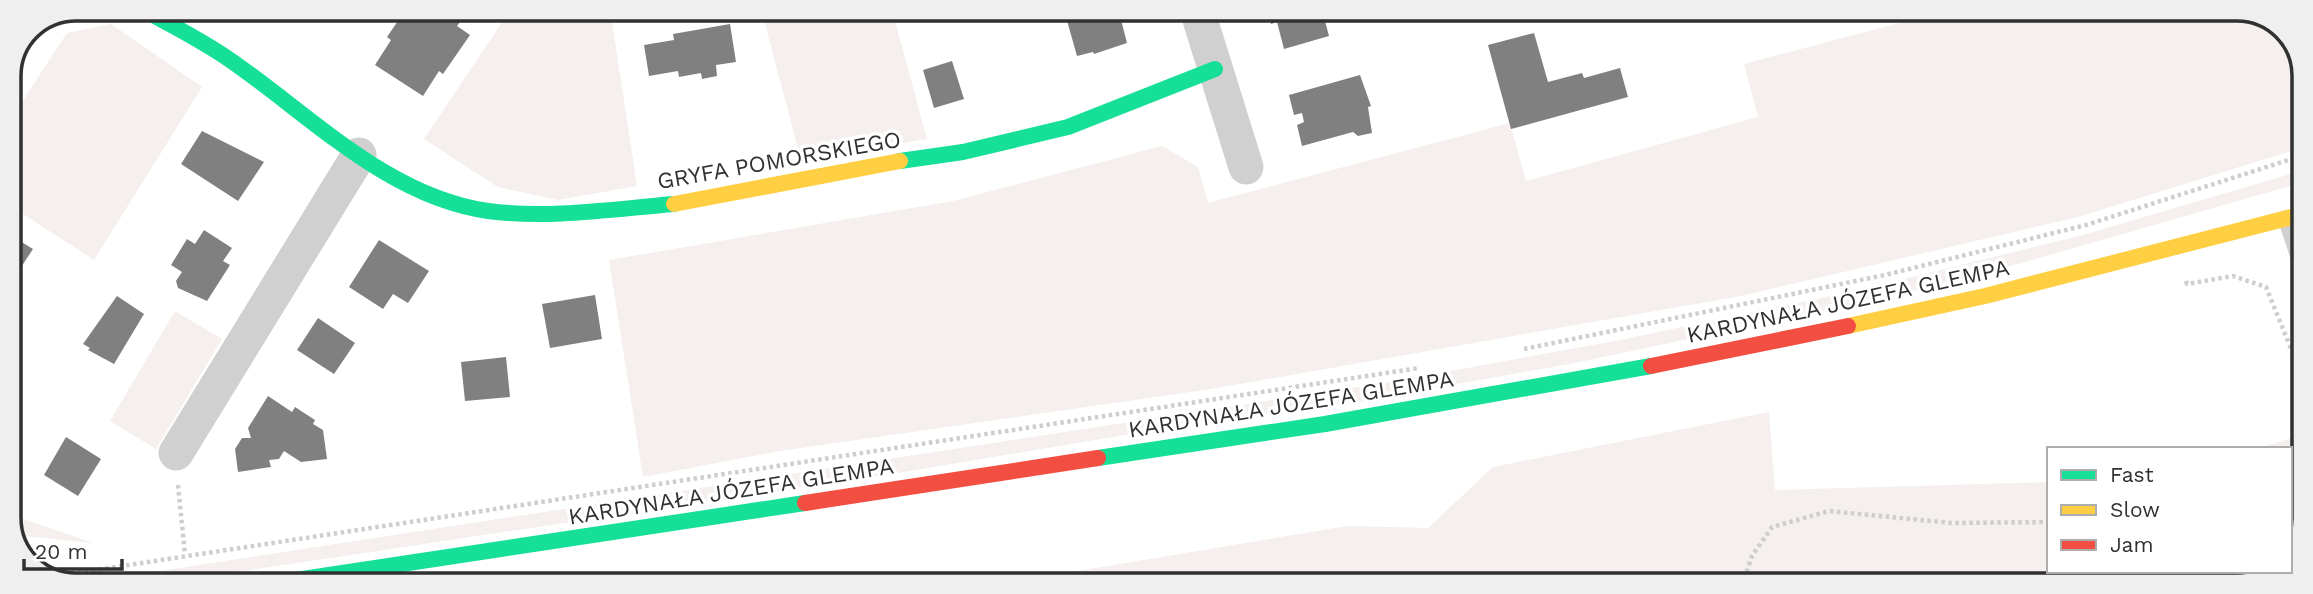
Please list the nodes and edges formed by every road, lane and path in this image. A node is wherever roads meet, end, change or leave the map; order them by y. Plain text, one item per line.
1 (164, 21) edge
2 (1200, 21) edge
3 (1215, 69) junction
4 (359, 155) junction
5 (2292, 159) edge
6 (1245, 167) dead end
7 (2166, 199) junction
8 (2292, 218) edge
9 (2178, 248) junction
10 (1519, 350) dead end
11 (2292, 351) edge
12 (1429, 366) dead end
13 (176, 453) joint
14 (2047, 522) edge
15 (185, 555) junction
16 (75, 573) edge
17 (342, 573) edge
18 (1746, 573) edge

1 - 4 main road, GRYFA POMORSKIEGO
2 - 3 street
3 - 4 main road, GRYFA POMORSKIEGO
3 - 6 street
4 - 13 street
5 - 7 path
7 - 9 path
7 - 10 path
8 - 9 main road, KARDYNAŁA JÓZEFA GLEMPA
9 - 11 path
9 - 17 main road, KARDYNAŁA JÓZEFA GLEMPA
12 - 15 path
13 - 15 path
14 - 18 path
15 - 16 path

